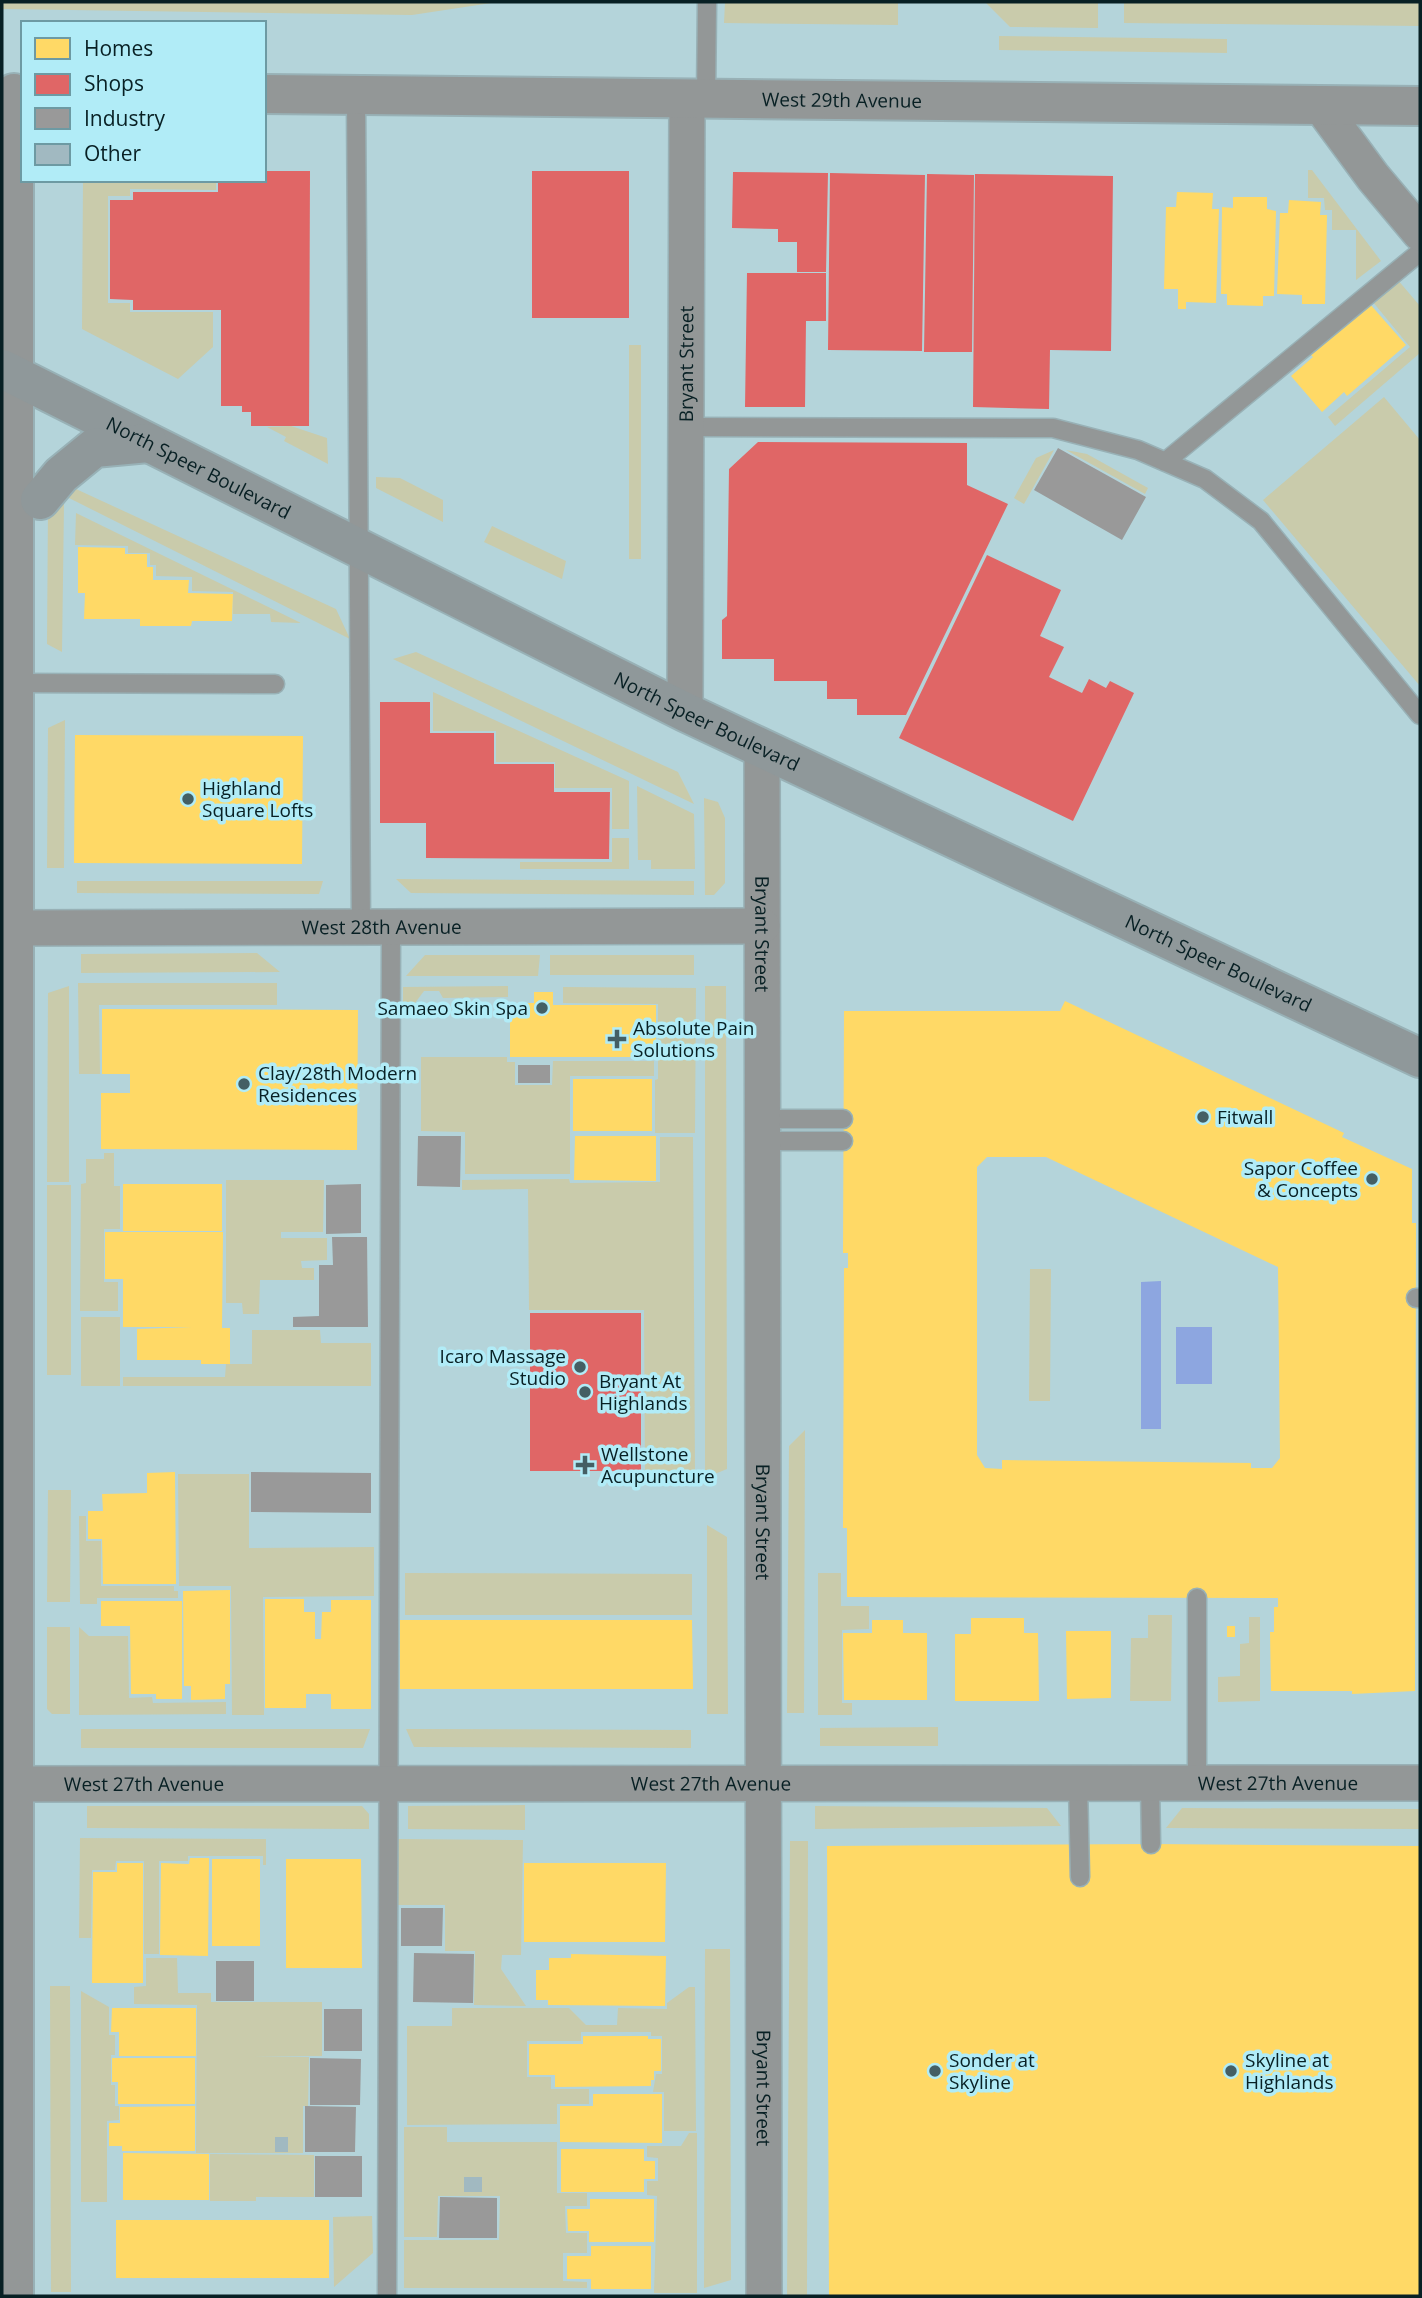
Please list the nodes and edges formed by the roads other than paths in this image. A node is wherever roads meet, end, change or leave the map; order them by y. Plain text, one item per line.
1 (707, 2) edge
2 (13, 93) edge
3 (266, 94) edge
4 (356, 95) junction
5 (696, 99) junction
6 (1320, 105) junction
7 (1420, 106) edge
8 (1420, 233) edge
9 (1420, 252) edge
10 (8, 372) edge
11 (686, 427) junction
12 (149, 443) junction
13 (1165, 461) junction
14 (40, 500) joint
15 (13, 544) junction
16 (359, 549) junction
17 (8, 588) edge
18 (14, 683) junction
19 (275, 684) dead end
20 (685, 712) junction
21 (1420, 715) edge
22 (762, 748) junction
23 (762, 926) junction
24 (376, 927) junction
25 (8, 929) edge
26 (1420, 1056) edge
27 (843, 1119) dead end
28 (763, 1130) junction
29 (843, 1141) dead end
30 (8, 1226) edge
31 (1197, 1598) dead end
32 (1078, 1783) junction
33 (1150, 1783) junction
34 (1420, 1783) edge
35 (8, 1784) edge
36 (389, 1784) junction
37 (765, 1784) junction
38 (1197, 1784) junction
39 (1150, 1844) dead end
40 (1080, 1877) dead end
41 (14, 2296) edge
42 (387, 2296) edge
43 (765, 2296) edge

1 - 5 lane
2 - 10 street
3 - 4 street, West 29th Avenue
4 - 5 street, West 29th Avenue
4 - 16 lane
5 - 6 street, West 29th Avenue
5 - 11 street, Bryant Street
6 - 7 street, West 29th Avenue
6 - 8 street
9 - 13 lane
10 - 12 main road, North Speer Boulevard
10 - 15 street
11 - 13 lane
11 - 20 street, Bryant Street
12 - 14 main road
12 - 16 main road, North Speer Boulevard
13 - 21 lane
14 - 15 street
15 - 17 street
16 - 20 main road, North Speer Boulevard
16 - 24 lane
17 - 18 street
18 - 19 lane
18 - 25 street
20 - 22 main road, North Speer Boulevard
22 - 23 street, Bryant Street
22 - 26 main road, North Speer Boulevard
23 - 24 street, West 28th Avenue
23 - 28 street, Bryant Street
24 - 25 street, West 28th Avenue
24 - 36 lane
25 - 30 street
27 - 28 lane
28 - 29 lane
28 - 37 street, Bryant Street
30 - 35 street
31 - 38 lane
32 - 33 street, West 27th Avenue
32 - 37 street, West 27th Avenue
32 - 40 lane
33 - 38 street, West 27th Avenue
33 - 39 lane
34 - 38 street, West 27th Avenue
35 - 36 street, West 27th Avenue
35 - 41 street
36 - 37 street, West 27th Avenue
36 - 42 lane
37 - 43 street, Bryant Street

